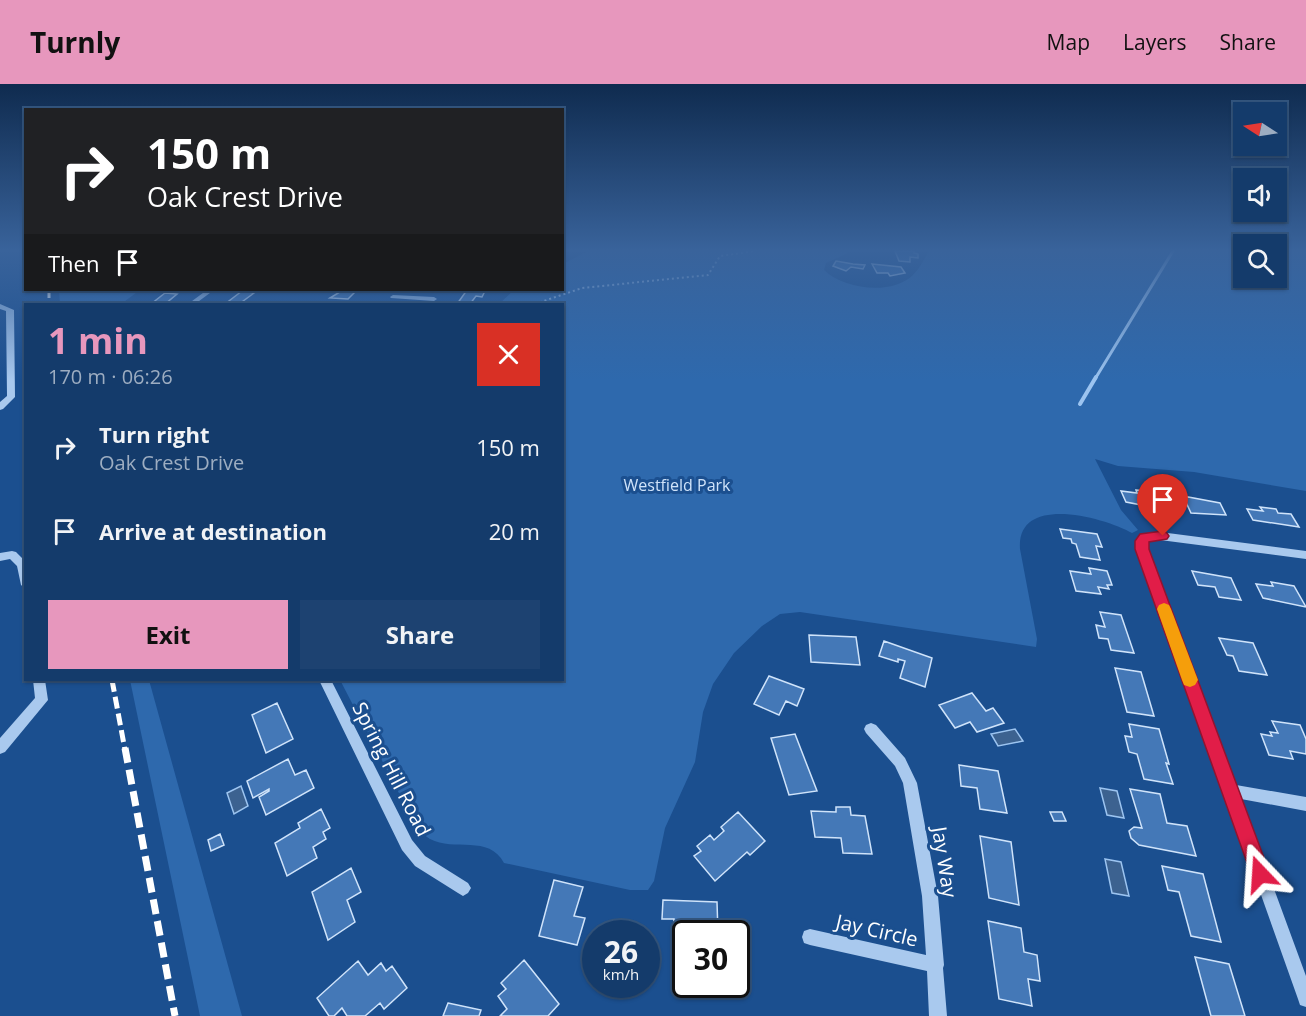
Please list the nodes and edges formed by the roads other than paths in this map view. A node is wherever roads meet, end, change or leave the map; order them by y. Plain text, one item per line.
1 (393, 297) dead end
2 (433, 302) edge
3 (0, 306) edge
4 (0, 407) edge
5 (1306, 555) edge
6 (0, 557) edge
7 (24, 575) edge
8 (39, 681) edge
9 (325, 681) edge
10 (870, 729) dead end
11 (0, 748) edge
12 (1230, 791) junction
13 (1306, 804) edge
14 (463, 888) dead end
15 (810, 937) dead end
16 (936, 965) junction
17 (1306, 999) edge
18 (939, 1016) edge

1 - 2 street
3 - 4 street
5 - 12 street
6 - 7 street
8 - 11 street
9 - 14 street, Spring Hill Road
10 - 16 street, Jay Way
12 - 13 street
12 - 17 street
15 - 16 street, Jay Circle
16 - 18 street, Jay Way

